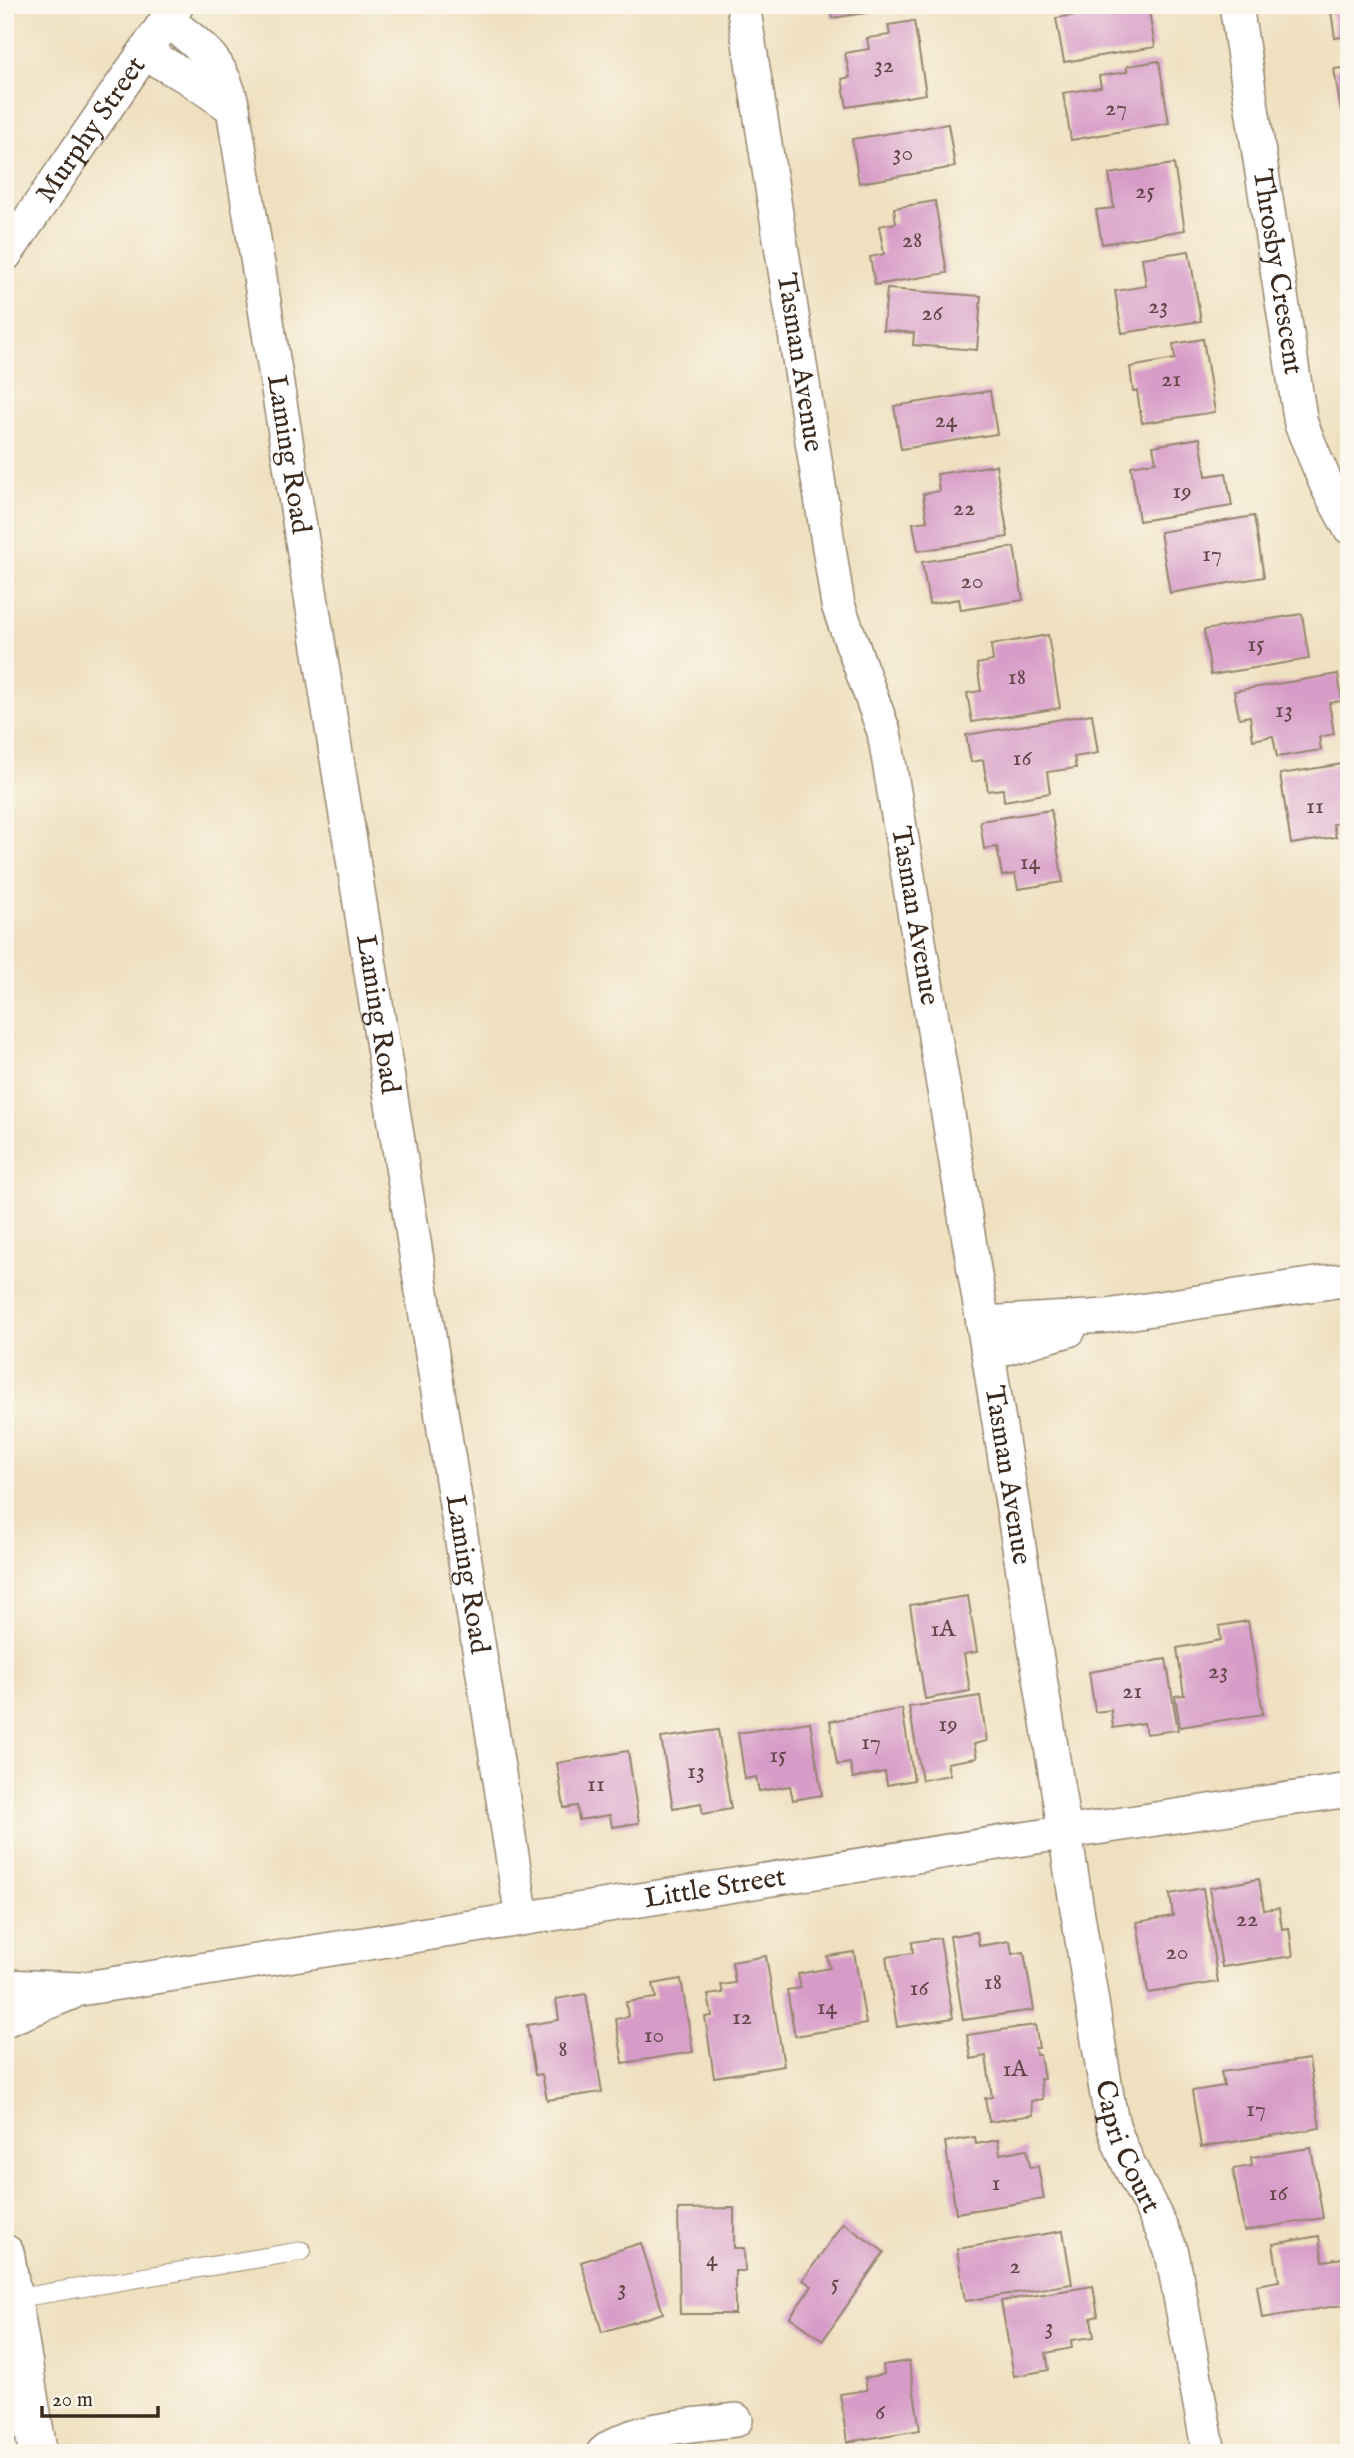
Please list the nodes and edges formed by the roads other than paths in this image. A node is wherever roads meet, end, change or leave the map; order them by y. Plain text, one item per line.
1 (744, 5) edge
2 (1236, 5) edge
3 (172, 13) edge
4 (144, 53) junction
5 (233, 108) junction
6 (5, 255) edge
7 (1349, 527) edge
8 (1349, 1279) edge
9 (986, 1338) junction
10 (1349, 1790) edge
11 (1063, 1833) junction
12 (522, 1918) junction
13 (5, 1986) edge
14 (80, 1989) junction
15 (5, 2020) edge
16 (302, 2250) dead end
17 (5, 2254) edge
18 (12, 2299) junction
19 (736, 2420) dead end
20 (38, 2453) edge
21 (603, 2453) edge
22 (1209, 2453) edge

1 - 9 street, Tasman Avenue
2 - 7 street, Throsby Crescent
3 - 4 street, Murphy Street
3 - 5 street, Laming Road
4 - 5 street
4 - 6 street, Murphy Street
5 - 12 street, Laming Road
8 - 9 street
9 - 11 street, Tasman Avenue
10 - 11 street, Little Street
11 - 12 street, Little Street
11 - 22 street, Capri Court
12 - 14 street, Little Street
13 - 14 street, Little Street
14 - 15 street, Little Street
16 - 18 lane
17 - 18 street
18 - 20 street
19 - 21 street

